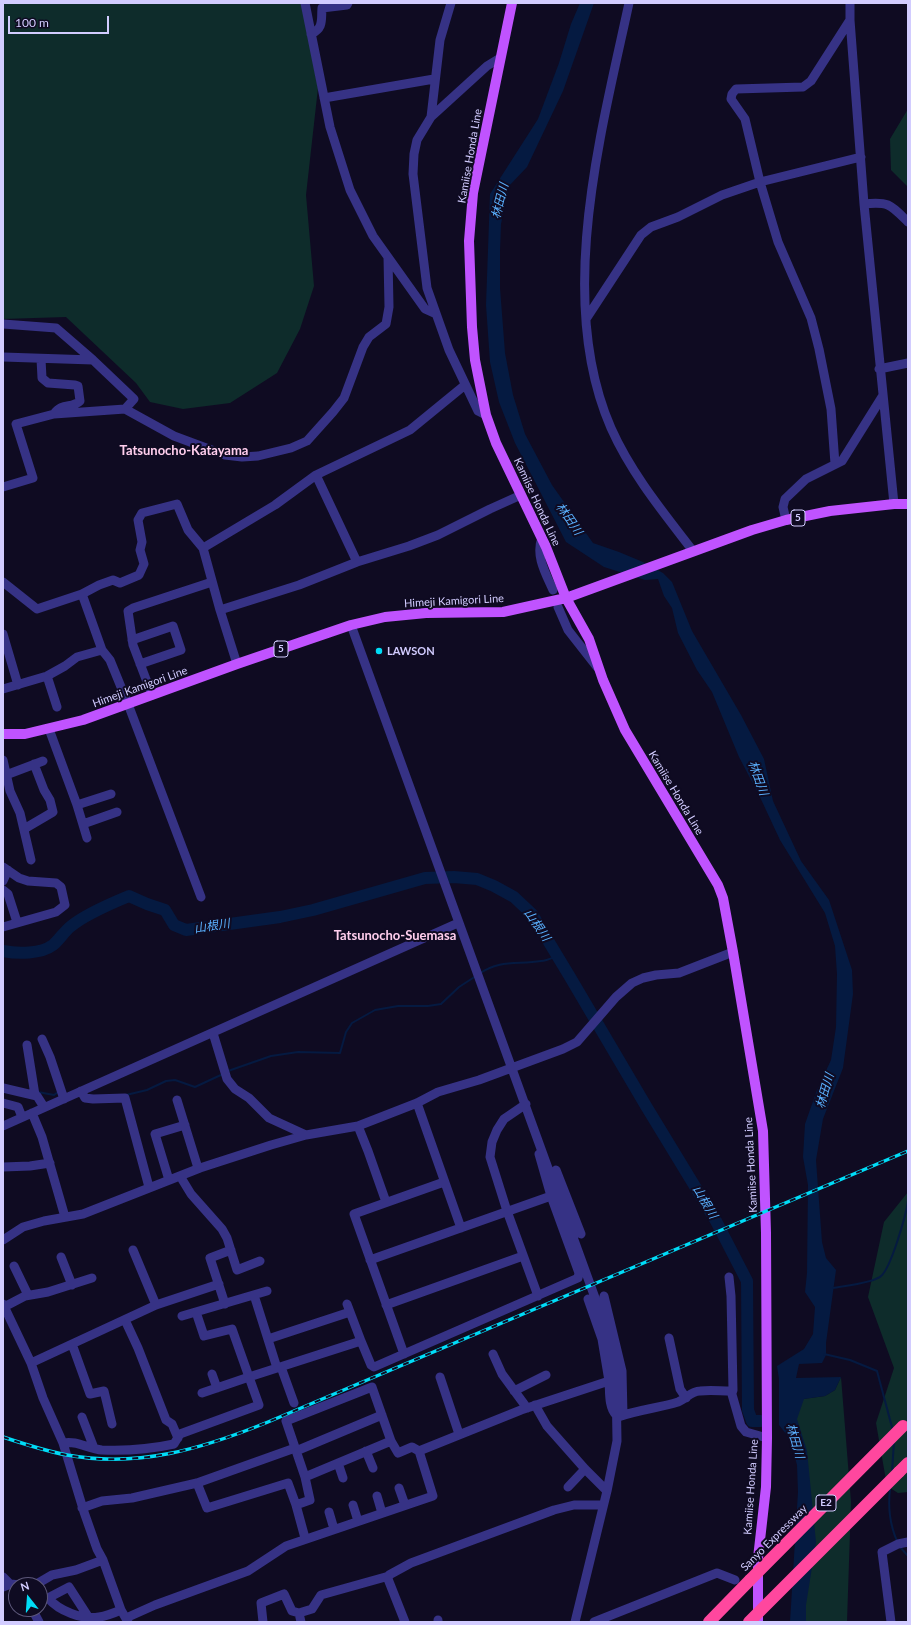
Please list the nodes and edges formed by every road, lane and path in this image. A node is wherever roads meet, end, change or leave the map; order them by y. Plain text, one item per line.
1 (305, 3) edge
2 (348, 3) edge
3 (451, 3) edge
4 (512, 3) edge
5 (629, 3) edge
6 (850, 3) edge
7 (850, 20) junction
8 (311, 34) junction
9 (500, 58) junction
10 (434, 79) junction
11 (324, 98) junction
12 (431, 117) junction
13 (860, 158) junction
14 (760, 182) junction
15 (864, 204) junction
16 (908, 222) edge
17 (388, 257) junction
18 (436, 314) junction
19 (586, 319) junction
20 (3, 324) edge
21 (3, 357) edge
22 (41, 359) junction
23 (93, 360) junction
24 (908, 363) edge
25 (879, 369) junction
26 (465, 385) junction
27 (882, 397) junction
28 (125, 409) junction
29 (54, 414) junction
30 (486, 415) junction
31 (835, 464) junction
32 (316, 475) junction
33 (3, 487) edge
34 (521, 495) junction
35 (894, 504) junction
36 (908, 504) edge
37 (786, 520) junction
38 (542, 538) junction
39 (203, 548) junction
40 (693, 551) junction
41 (357, 562) junction
42 (3, 582) edge
43 (212, 582) junction
44 (553, 590) dead end
45 (82, 594) junction
46 (566, 598) junction
47 (558, 607) dead end
48 (220, 610) junction
49 (351, 625) junction
50 (3, 634) edge
51 (132, 640) junction
52 (102, 650) junction
53 (140, 664) junction
54 (237, 664) junction
55 (600, 672) junction
56 (47, 676) junction
57 (18, 685) junction
58 (3, 689) edge
59 (152, 696) junction
60 (128, 704) junction
61 (57, 707) dead end
62 (49, 729) junction
63 (3, 734) edge
64 (3, 760) edge
65 (6, 775) junction
66 (6, 792) edge
67 (111, 794) dead end
68 (77, 806) junction
69 (117, 812) dead end
70 (83, 824) junction
71 (24, 829) junction
72 (87, 838) dead end
73 (31, 860) dead end
74 (5, 868) edge
75 (3, 881) edge
76 (3, 890) edge
77 (201, 898) dead end
78 (17, 922) junction
79 (458, 923) junction
80 (3, 927) edge
81 (733, 952) junction
82 (213, 1032) junction
83 (42, 1040) dead end
84 (27, 1045) dead end
85 (511, 1067) junction
86 (3, 1088) edge
87 (81, 1091) junction
88 (35, 1095) junction
89 (64, 1099) junction
90 (178, 1100) dead end
91 (3, 1103) edge
92 (417, 1103) junction
93 (526, 1104) junction
94 (44, 1107) junction
95 (32, 1113) junction
96 (22, 1117) junction
97 (185, 1125) junction
98 (3, 1126) edge
99 (358, 1126) junction
100 (306, 1135) junction
101 (538, 1137) junction
102 (50, 1163) junction
103 (3, 1167) edge
104 (198, 1168) junction
105 (180, 1176) junction
106 (169, 1180) junction
107 (444, 1182) junction
108 (149, 1187) junction
109 (551, 1196) junction
110 (386, 1202) junction
111 (507, 1211) junction
112 (65, 1217) junction
113 (461, 1228) junction
114 (581, 1234) dead end
115 (3, 1240) edge
116 (133, 1250) dead end
117 (231, 1250) junction
118 (523, 1256) junction
119 (61, 1257) dead end
120 (370, 1260) junction
121 (260, 1261) dead end
122 (14, 1266) dead end
123 (729, 1277) dead end
124 (92, 1278) dead end
125 (219, 1284) junction
126 (72, 1285) junction
127 (267, 1291) dead end
128 (28, 1295) junction
129 (254, 1295) junction
130 (538, 1296) junction
131 (604, 1296) dead end
132 (588, 1300) dead end
133 (225, 1304) junction
134 (4, 1305) edge
135 (156, 1305) junction
136 (386, 1305) junction
137 (196, 1312) junction
138 (182, 1316) dead end
139 (125, 1320) junction
140 (669, 1338) dead end
141 (268, 1339) junction
142 (361, 1341) junction
143 (72, 1344) junction
144 (404, 1354) junction
145 (493, 1354) dead end
146 (31, 1363) junction
147 (279, 1367) junction
148 (212, 1374) dead end
149 (546, 1375) dead end
150 (249, 1377) junction
151 (440, 1377) dead end
152 (609, 1381) junction
153 (217, 1388) junction
154 (514, 1391) junction
155 (202, 1393) dead end
156 (732, 1393) junction
157 (686, 1398) junction
158 (294, 1403) dead end
159 (531, 1407) junction
160 (382, 1415) junction
161 (620, 1416) junction
162 (82, 1417) dead end
163 (905, 1423) edge
164 (112, 1424) dead end
165 (459, 1434) junction
166 (178, 1438) junction
167 (767, 1438) junction
168 (391, 1441) junction
169 (63, 1443) junction
170 (94, 1448) junction
171 (296, 1450) junction
172 (366, 1451) junction
173 (419, 1451) junction
174 (338, 1464) junction
175 (904, 1467) edge
176 (372, 1468) dead end
177 (585, 1469) junction
178 (306, 1477) junction
179 (343, 1478) dead end
180 (197, 1483) junction
181 (568, 1487) dead end
182 (399, 1488) dead end
183 (607, 1491) junction
184 (377, 1496) dead end
185 (296, 1505) junction
186 (353, 1505) dead end
187 (405, 1505) junction
188 (603, 1505) junction
189 (82, 1508) junction
190 (329, 1512) dead end
191 (382, 1513) junction
192 (358, 1521) junction
193 (334, 1529) junction
194 (305, 1538) junction
195 (908, 1542) edge
196 (102, 1560) junction
197 (389, 1576) junction
198 (48, 1577) edge
199 (735, 1580) dead end
200 (125, 1617) edge
201 (89, 1618) dead end
202 (300, 1618) edge
203 (263, 1622) edge
204 (405, 1622) edge
205 (575, 1622) edge
206 (594, 1622) edge
207 (708, 1622) edge
208 (749, 1622) edge
209 (758, 1622) edge
210 (891, 1622) edge

1 - 8 street
2 - 8 street
3 - 10 street
4 - 9 main road, Kamiise Honda Line
5 - 19 street
6 - 7 street
7 - 13 street
7 - 14 street
8 - 11 street
9 - 12 street
9 - 30 main road, Kamiise Honda Line
10 - 11 street
10 - 12 street
11 - 17 street
12 - 18 street
13 - 14 street
13 - 15 street
14 - 19 street
14 - 31 street
15 - 16 street
15 - 25 street
17 - 18 street
17 - 28 street
18 - 26 street
19 - 40 street
20 - 23 street
21 - 22 street
22 - 23 street
22 - 29 street
23 - 28 street
24 - 25 street
25 - 27 street
26 - 30 street
26 - 32 street
27 - 31 street
27 - 35 street
28 - 29 street
29 - 33 street
30 - 34 main road, Kamiise Honda Line
31 - 37 street
32 - 39 street
32 - 41 street
34 - 38 main road, Kamiise Honda Line
34 - 41 street
35 - 36 main road, Himeji Kamigori Line / 5
35 - 37 main road, Himeji Kamigori Line / 5
37 - 40 main road, Himeji Kamigori Line / 5
38 - 44 street
38 - 46 main road, Kamiise Honda Line
39 - 43 street
39 - 45 street
40 - 46 main road, Himeji Kamigori Line / 5
41 - 48 street
42 - 45 street
43 - 48 street
43 - 51 street
45 - 52 street
46 - 49 main road, Himeji Kamigori Line / 5
46 - 55 main road, Kamiise Honda Line
47 - 55 street
48 - 54 street
49 - 54 main road, Himeji Kamigori Line / 5
49 - 79 street
50 - 57 street
51 - 53 street
51 - 53 street
52 - 56 street
52 - 60 street
53 - 59 street
54 - 59 main road, Himeji Kamigori Line / 5
55 - 81 main road, Kamiise Honda Line
56 - 57 street
56 - 61 street
57 - 58 street
59 - 60 main road, Himeji Kamigori Line / 5
60 - 62 main road, Himeji Kamigori Line / 5
60 - 77 street
62 - 63 main road, Himeji Kamigori Line / 5
62 - 68 street
64 - 65 street
65 - 66 street
65 - 71 street
66 - 71 street
67 - 68 street
68 - 70 street
69 - 70 street
70 - 72 street
71 - 73 street
74 - 75 street
74 - 78 street
76 - 78 street
78 - 80 street
79 - 82 street
79 - 85 street
81 - 85 street
81 - 167 main road, Kamiise Honda Line
82 - 87 street
82 - 100 street
83 - 89 street
84 - 88 street
85 - 92 street
85 - 93 street
86 - 88 street
87 - 89 street
87 - 108 street
88 - 94 street
89 - 94 street
90 - 97 street
91 - 96 street
92 - 99 street
92 - 107 street
93 - 101 street
93 - 111 street
94 - 95 street
95 - 96 street
95 - 102 street
96 - 98 street
97 - 104 street
97 - 106 street
99 - 100 street
99 - 110 street
100 - 104 street
101 - 109 street
101 - 114 street
101 - 161 street
102 - 103 street
102 - 112 street
104 - 105 street
105 - 106 street
105 - 117 street
106 - 108 street
107 - 110 street
107 - 113 street
108 - 112 street
109 - 111 street
109 - 130 street
110 - 120 street
111 - 113 street
111 - 118 street
112 - 115 street
113 - 120 street
116 - 135 street
117 - 121 street
117 - 125 street
118 - 130 street
118 - 136 street
119 - 126 street
120 - 136 street
122 - 128 street
123 - 156 street
124 - 126 street
125 - 133 street
125 - 135 street
126 - 128 street
127 - 129 street
128 - 134 street
129 - 133 street
129 - 141 street
130 - 144 street
131 - 161 street
132 - 152 street
133 - 137 street
134 - 146 street
135 - 139 street
136 - 144 street
137 - 138 street
137 - 150 street
139 - 143 street
139 - 166 street
140 - 157 street
141 - 142 street
141 - 147 street
142 - 144 street
142 - 147 street
143 - 146 street
143 - 164 street
145 - 154 street
146 - 169 street
147 - 150 street
147 - 158 street
148 - 153 street
149 - 154 street
150 - 153 street
150 - 166 street
151 - 165 street
152 - 159 street
152 - 161 street
153 - 155 street
154 - 159 street
156 - 157 street
156 - 167 street
157 - 161 street
159 - 165 street
159 - 177 street
160 - 168 street
160 - 171 street
160 - 171 street
161 - 183 street
162 - 170 street
163 - 207 highway, Sanyo Expressway / E2, bridge
165 - 173 street
166 - 170 street
167 - 209 main road, Kamiise Honda Line
168 - 172 street
168 - 173 street
169 - 170 street
169 - 189 street
171 - 178 street
171 - 180 street
172 - 174 street
172 - 176 street
173 - 187 street
174 - 178 street
174 - 179 street
175 - 208 highway, bridge
177 - 181 street
177 - 183 street
178 - 185 street
180 - 185 street
180 - 189 street
182 - 187 street
183 - 188 street
184 - 191 street
185 - 194 street
186 - 192 street
187 - 191 street
188 - 197 street
188 - 205 street
189 - 196 street
190 - 193 street
191 - 192 street
192 - 193 street
193 - 194 street
194 - 200 street
195 - 210 street
196 - 198 street
196 - 200 street
197 - 202 street
197 - 204 street
199 - 206 street
200 - 201 street
202 - 203 street

